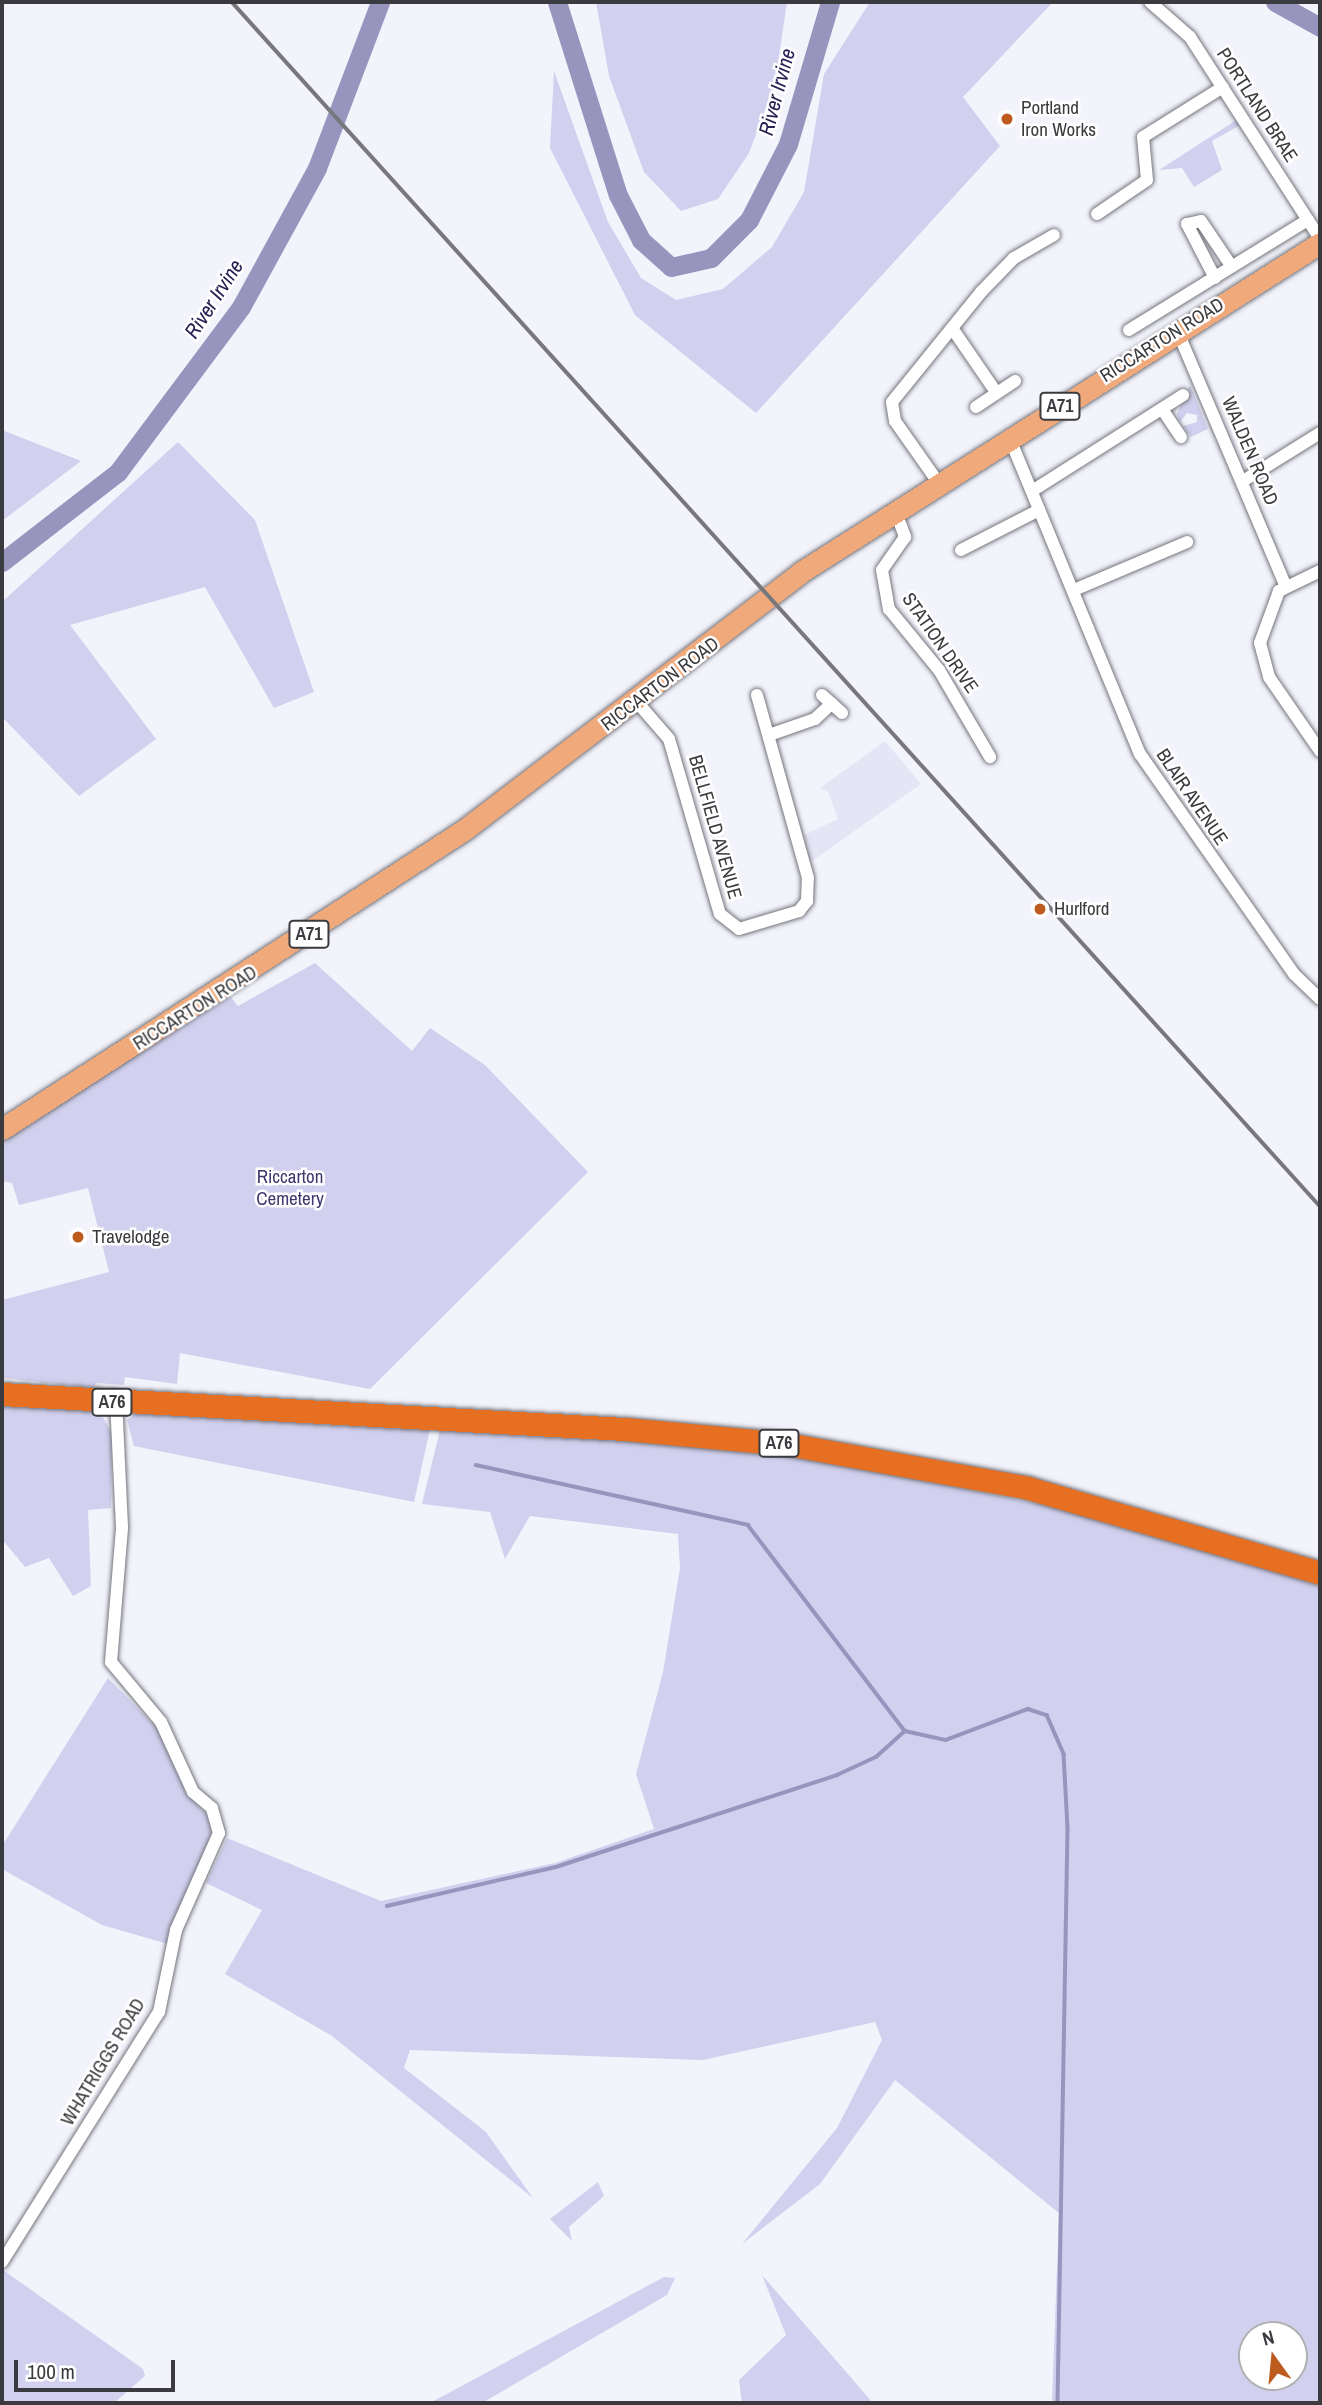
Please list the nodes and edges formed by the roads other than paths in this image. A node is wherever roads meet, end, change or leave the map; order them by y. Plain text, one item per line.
1 (1150, 2) edge
2 (1223, 87) junction
3 (1097, 214) dead end
4 (1308, 220) junction
5 (1054, 235) dead end
6 (1320, 241) edge
7 (1232, 267) junction
8 (1214, 278) junction
9 (952, 328) junction
10 (1129, 330) dead end
11 (1177, 330) junction
12 (1015, 381) dead end
13 (996, 392) junction
14 (1183, 395) dead end
15 (976, 407) dead end
16 (1162, 409) junction
17 (1320, 433) edge
18 (1181, 437) dead end
19 (1010, 439) junction
20 (1243, 481) junction
21 (940, 485) junction
22 (1032, 491) junction
23 (1039, 510) junction
24 (896, 513) junction
25 (1187, 542) dead end
26 (961, 550) dead end
27 (1320, 571) edge
28 (1286, 587) junction
29 (1073, 590) junction
30 (757, 695) dead end
31 (637, 702) junction
32 (842, 713) dead end
33 (769, 735) junction
34 (1320, 751) edge
35 (990, 757) dead end
36 (1320, 999) edge
37 (2, 1129) edge
38 (2, 1394) edge
39 (116, 1402) junction
40 (1320, 1573) edge
41 (2, 2262) edge

1 - 2 street, PORTLAND BRAE
2 - 3 street
2 - 4 street, PORTLAND BRAE
4 - 6 street, PORTLAND BRAE
4 - 7 street, RICCARTON ROAD
5 - 9 street
6 - 11 main road, RICCARTON ROAD / A71
7 - 8 street, RICCARTON ROAD
7 - 8 street, RICCARTON ROAD
8 - 10 street, RICCARTON ROAD
9 - 13 street
9 - 21 street
11 - 19 main road, RICCARTON ROAD / A71
11 - 20 street, WALDEN ROAD
12 - 13 street
13 - 15 street
14 - 16 street
16 - 18 street
16 - 22 street
17 - 20 street
19 - 21 main road, RICCARTON ROAD / A71
19 - 22 street, BLAIR AVENUE
20 - 28 street, WALDEN ROAD
21 - 24 main road, RICCARTON ROAD / A71
22 - 23 street, BLAIR AVENUE
23 - 26 street
23 - 29 street, BLAIR AVENUE
24 - 31 main road, RICCARTON ROAD / A71
24 - 35 street, STATION DRIVE
25 - 29 street
27 - 28 street
28 - 34 street
29 - 36 street, BLAIR AVENUE
30 - 33 street, BELLFIELD AVENUE
31 - 33 street, BELLFIELD AVENUE
31 - 37 main road, RICCARTON ROAD / A71
32 - 33 street
38 - 39 highway, A76
39 - 40 highway, A76
39 - 41 street, WHATRIGGS ROAD

